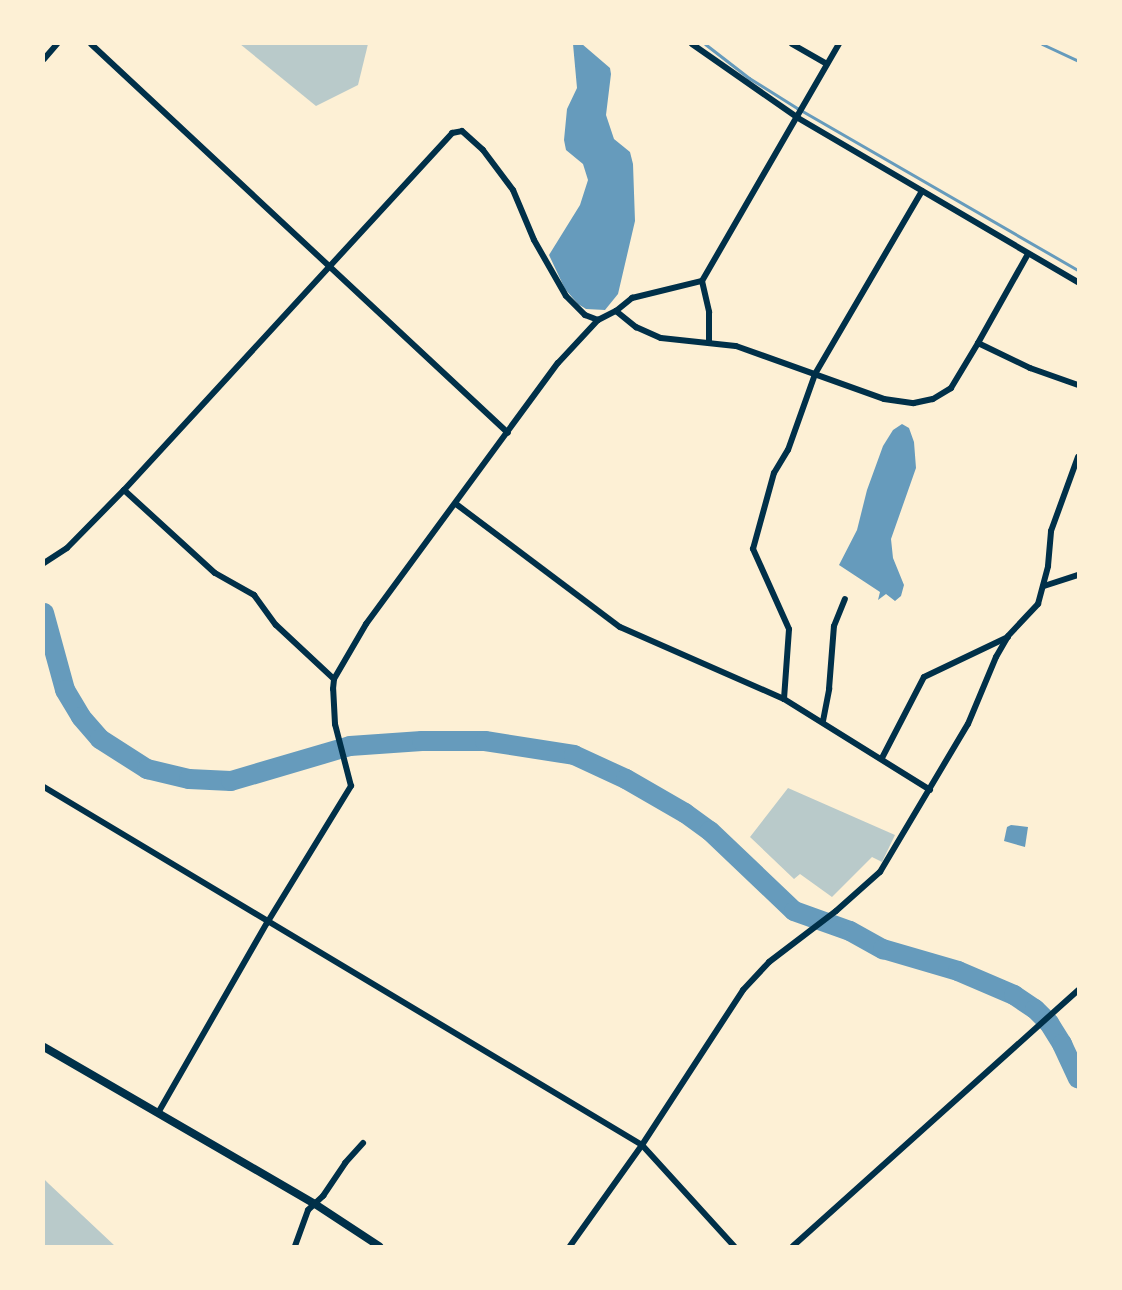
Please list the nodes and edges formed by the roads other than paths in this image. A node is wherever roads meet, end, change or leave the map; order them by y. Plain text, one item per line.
1 (57, 44) edge
2 (91, 44) edge
3 (692, 44) edge
4 (792, 44) edge
5 (839, 44) edge
6 (44, 59) edge
7 (827, 64) junction
8 (798, 118) junction
9 (922, 191) junction
10 (1028, 254) junction
11 (331, 266) junction
12 (702, 281) junction
13 (1078, 282) edge
14 (616, 311) junction
15 (598, 320) junction
16 (709, 343) junction
17 (978, 343) junction
18 (815, 374) junction
19 (1078, 385) edge
20 (508, 433) junction
21 (1078, 457) edge
22 (124, 490) junction
23 (456, 504) junction
24 (45, 562) edge
25 (1078, 575) edge
26 (1044, 586) junction
27 (845, 599) dead end
28 (1008, 636) junction
29 (334, 679) junction
30 (784, 699) junction
31 (823, 721) junction
32 (882, 758) junction
33 (44, 787) edge
34 (930, 790) junction
35 (267, 923) junction
36 (1078, 990) edge
37 (44, 1047) edge
38 (158, 1113) junction
39 (363, 1143) dead end
40 (642, 1145) junction
41 (315, 1204) junction
42 (295, 1246) edge
43 (379, 1246) edge
44 (570, 1246) edge
45 (734, 1246) edge
46 (794, 1246) edge

1 - 6 street
2 - 11 street
3 - 8 street
4 - 7 street
5 - 7 street
7 - 8 street
8 - 9 street
8 - 12 street
9 - 10 street
9 - 18 street
10 - 13 street
10 - 17 street
11 - 15 street
11 - 20 street
11 - 22 street
12 - 14 street
12 - 16 street
14 - 15 street
14 - 16 street
15 - 20 street
16 - 18 street
17 - 18 street
17 - 19 street
18 - 30 street
20 - 23 street
21 - 26 street
22 - 24 street
22 - 29 street
23 - 29 street
23 - 30 street
25 - 26 street
26 - 28 street
27 - 31 street
28 - 32 street
28 - 34 street
29 - 35 street
30 - 31 street
31 - 32 street
32 - 34 street
33 - 35 street
34 - 40 street
35 - 38 street
35 - 40 street
36 - 46 street
37 - 38 main road
38 - 41 main road
39 - 41 street
40 - 44 street
40 - 45 street
41 - 42 street
41 - 43 main road

